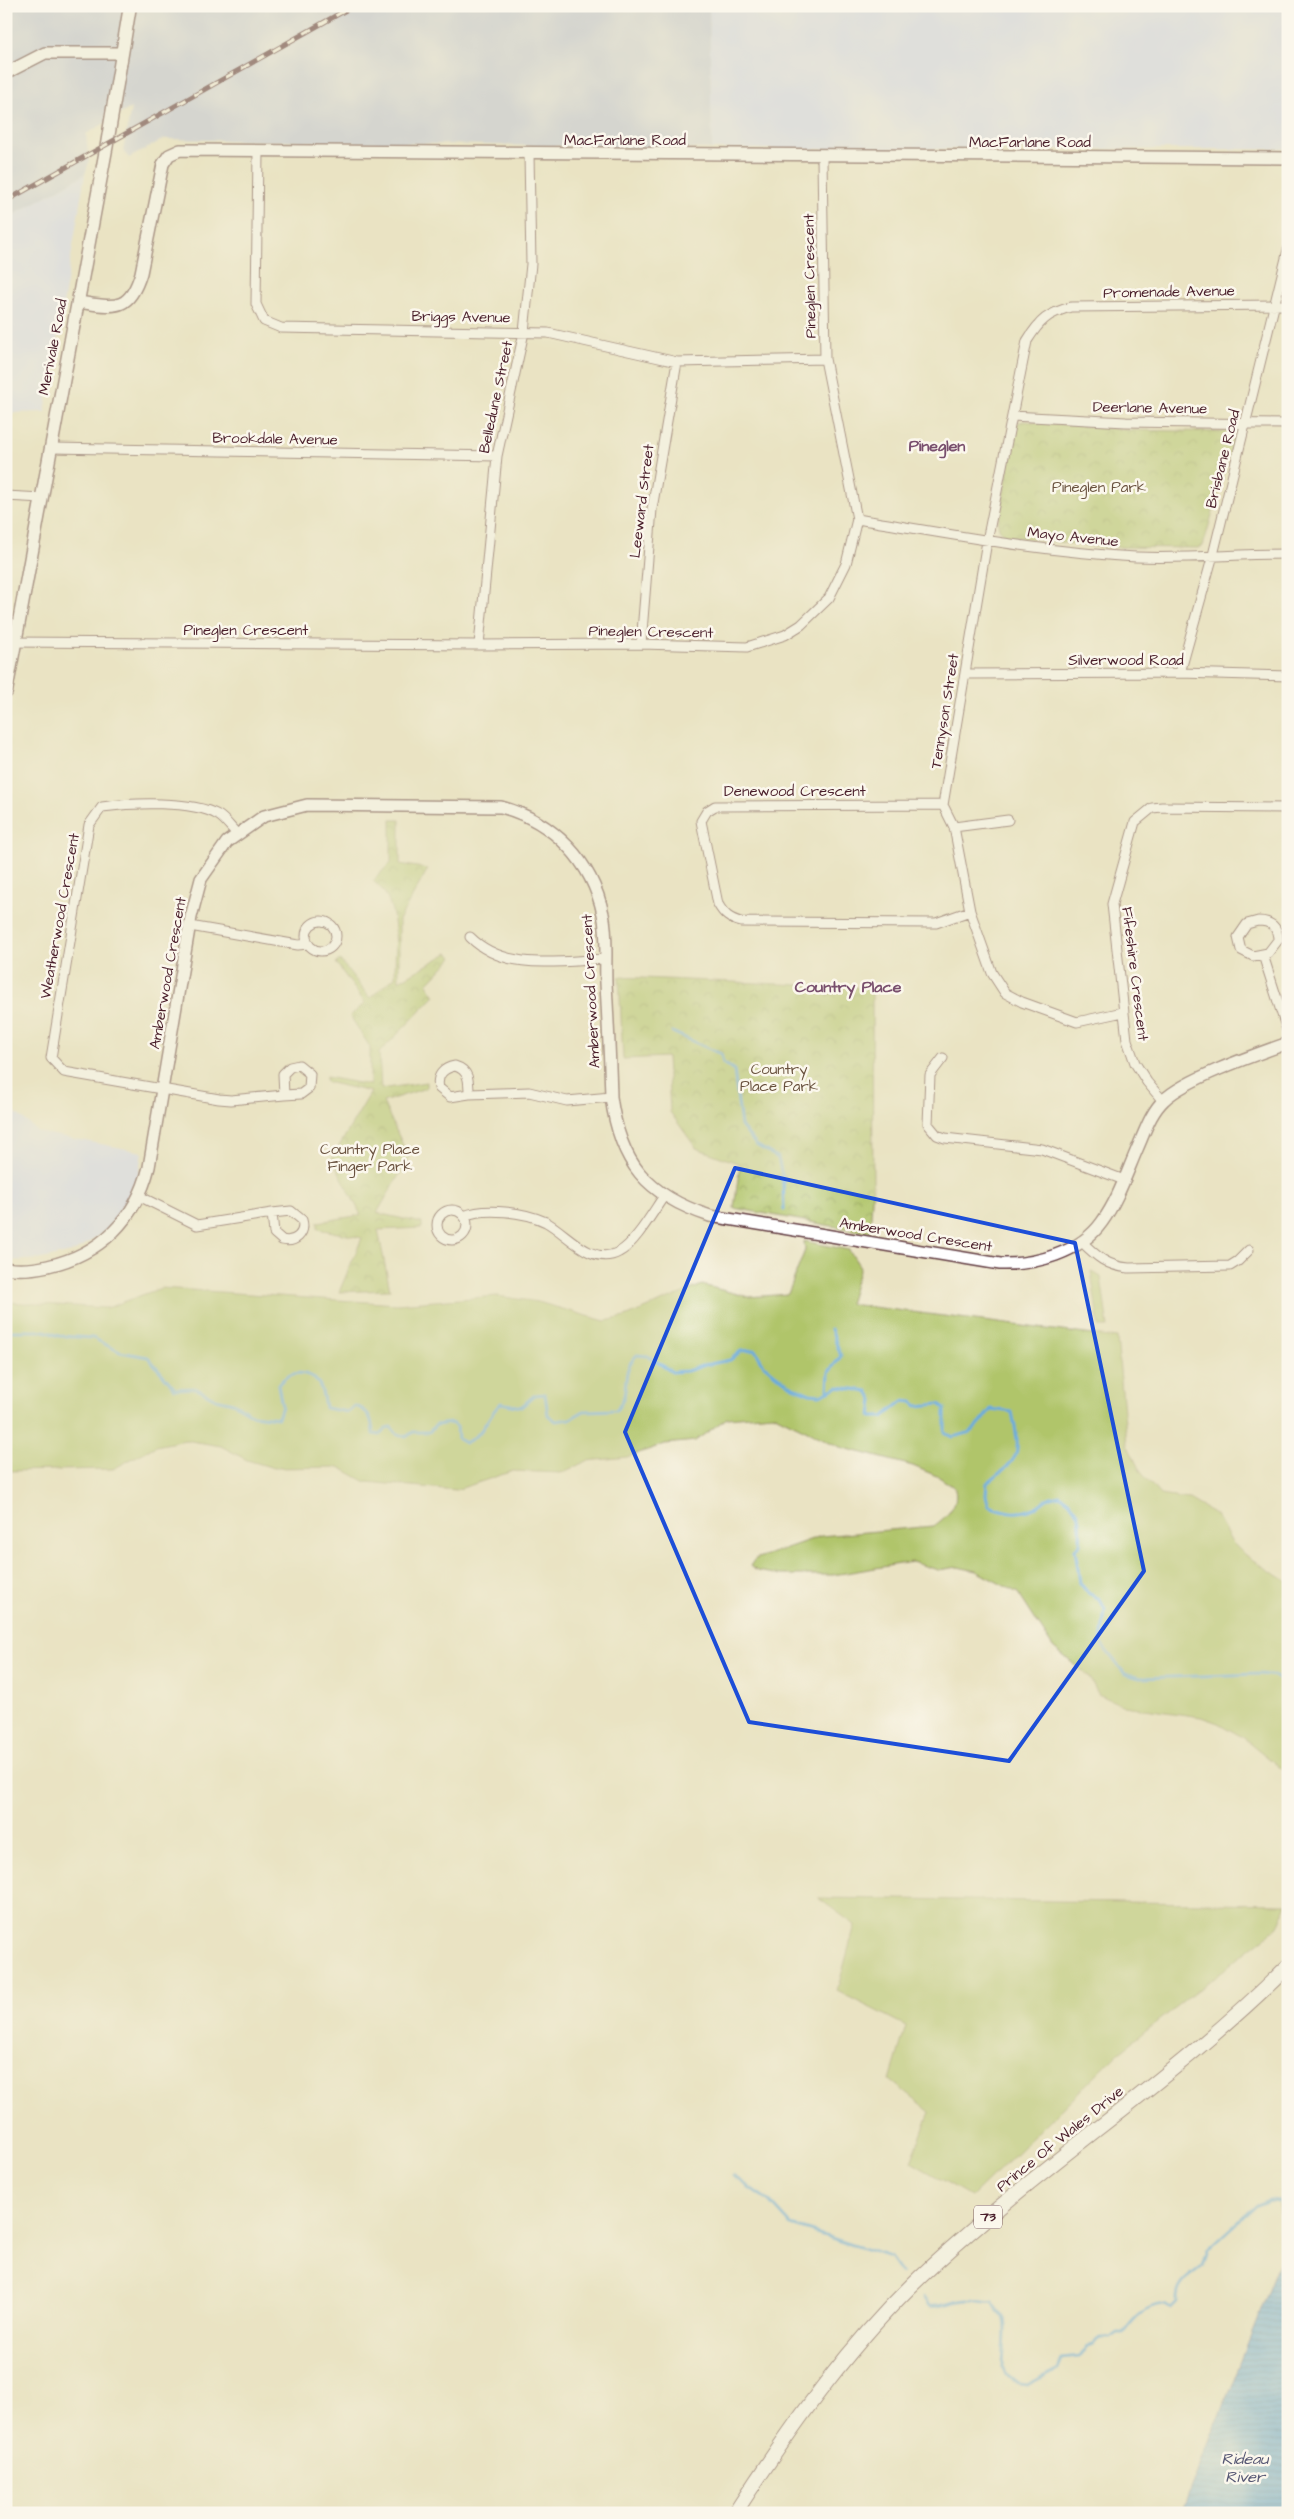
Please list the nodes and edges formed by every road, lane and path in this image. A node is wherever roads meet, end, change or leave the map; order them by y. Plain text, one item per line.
1 (130, 6) edge
2 (121, 53) junction
3 (6, 74) edge
4 (258, 152) junction
5 (529, 154) junction
6 (822, 157) junction
7 (1288, 158) edge
8 (1288, 250) edge
9 (78, 302) junction
10 (1275, 305) junction
11 (1288, 305) edge
12 (1052, 312) joint
13 (524, 332) junction
14 (825, 359) junction
15 (677, 362) junction
16 (1012, 416) junction
17 (1245, 423) junction
18 (1288, 424) edge
19 (52, 448) junction
20 (497, 456) junction
21 (6, 496) edge
22 (42, 498) junction
23 (857, 519) junction
24 (987, 541) junction
25 (1288, 554) edge
26 (1213, 555) junction
27 (11, 642) edge
28 (641, 644) junction
29 (479, 646) junction
30 (1180, 673) junction
31 (965, 674) junction
32 (1288, 676) edge
33 (6, 692) edge
34 (943, 805) junction
35 (1288, 808) edge
36 (1008, 820) dead end
37 (954, 827) junction
38 (237, 834) junction
39 (970, 911) junction
40 (190, 926) junction
41 (470, 937) dead end
42 (308, 944) dead end
43 (1263, 956) junction
44 (605, 959) junction
45 (1123, 1012) junction
46 (1287, 1041) edge
47 (943, 1058) dead end
48 (163, 1089) junction
49 (469, 1094) dead end
50 (284, 1095) dead end
51 (611, 1097) junction
52 (1162, 1101) junction
53 (1124, 1180) junction
54 (139, 1196) junction
55 (664, 1196) junction
56 (272, 1213) dead end
57 (464, 1216) dead end
58 (1082, 1241) junction
59 (1249, 1250) dead end
60 (6, 1268) edge
61 (1288, 1966) edge
62 (735, 2513) edge

1 - 2 main road, Merivale Road
2 - 3 street
2 - 9 main road, Merivale Road
4 - 5 street, MacFarlane Road
4 - 9 street, MacFarlane Road
4 - 13 street, Briggs Avenue
5 - 6 street, MacFarlane Road
5 - 13 street, Belledune Street
6 - 7 street, MacFarlane Road
6 - 14 street, Pineglen Crescent
8 - 10 street, Brisbane Road
9 - 19 main road, Merivale Road
10 - 11 street, Promenade Avenue
10 - 12 street, Promenade Avenue
10 - 17 street, Brisbane Road
12 - 16 street, Tennyson Street
13 - 15 street, Briggs Avenue
13 - 20 street, Belledune Street
14 - 15 street, Briggs Avenue
14 - 23 street, Pineglen Crescent
15 - 28 street, Leeward Street
16 - 17 street, Deerlane Avenue
16 - 24 street, Tennyson Street
17 - 18 street, Deerlane Avenue
17 - 26 street, Brisbane Road
19 - 20 street, Brookdale Avenue
19 - 22 main road, Merivale Road
20 - 29 street, Belledune Street
21 - 22 street
22 - 27 main road, Merivale Road
23 - 24 street, Mayo Avenue
23 - 28 street, Pineglen Crescent
24 - 26 street, Mayo Avenue
24 - 31 street, Tennyson Street
25 - 26 street, Mayo Avenue
26 - 30 street, Brisbane Road
27 - 29 street, Pineglen Crescent
27 - 33 main road, Merivale Road
28 - 29 street, Pineglen Crescent
30 - 31 street, Silverwood Road
30 - 32 street, Silverwood Road
31 - 34 street, Tennyson Street
34 - 37 street
34 - 39 street, Denewood Crescent
35 - 45 street, Fifeshire Crescent
36 - 37 street
37 - 39 street
38 - 40 street, Amberwood Crescent
38 - 44 street, Amberwood Crescent
38 - 48 street, Weatherwood Crescent
39 - 45 street
40 - 42 street
40 - 48 street, Amberwood Crescent
41 - 44 street
43 - 43 street
43 - 46 street
44 - 51 street, Amberwood Crescent
45 - 52 street, Fifeshire Crescent
46 - 52 street, Amberwood Crescent
47 - 53 street
48 - 50 street
48 - 54 street, Amberwood Crescent
49 - 51 street
51 - 55 street, Amberwood Crescent
52 - 53 street, Amberwood Crescent
53 - 58 street, Amberwood Crescent
54 - 56 street
54 - 60 street, Amberwood Crescent
55 - 57 street
55 - 58 street, Amberwood Crescent
58 - 59 street
61 - 62 main road, Prince Of Wales Drive / 73

